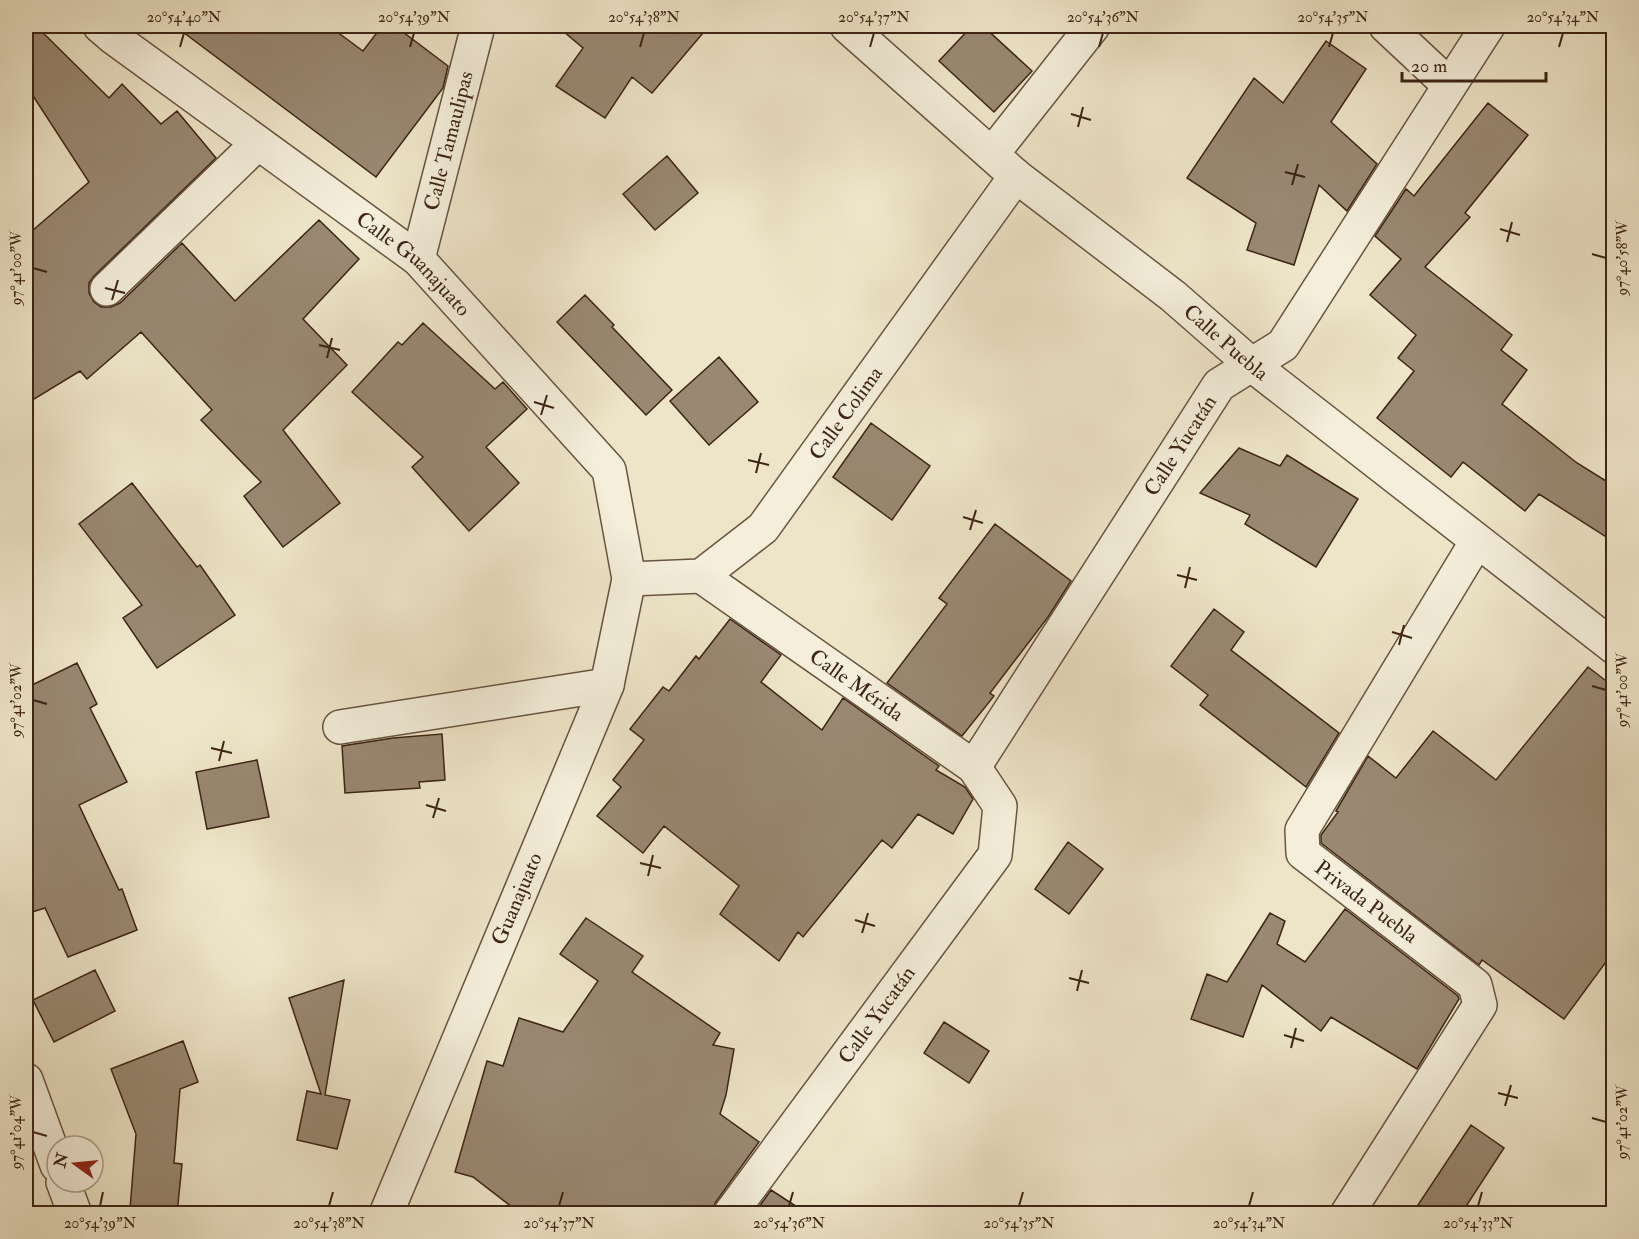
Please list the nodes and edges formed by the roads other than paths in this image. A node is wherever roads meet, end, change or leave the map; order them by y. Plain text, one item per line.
1 (100, 26) edge
2 (478, 26) edge
3 (847, 26) edge
4 (1093, 26) edge
5 (1386, 26) edge
6 (1488, 26) edge
7 (1449, 85) junction
8 (258, 142) junction
9 (992, 154) junction
10 (1016, 176) junction
11 (418, 259) junction
12 (106, 288) dead end
13 (1252, 365) junction
14 (1477, 541) junction
15 (700, 576) junction
16 (629, 579) junction
17 (1614, 647) edge
18 (607, 685) junction
19 (340, 727) dead end
20 (974, 767) junction
21 (1000, 806) joint
22 (26, 1080) edge
23 (46, 1134) edge
24 (68, 1194) edge
25 (75, 1214) edge
26 (386, 1214) edge
27 (730, 1214) edge
28 (1347, 1214) edge

1 - 8 street, Calle Guanajuato
2 - 11 street, Calle Tamaulipas
3 - 9 street, Calle Puebla
4 - 9 street
5 - 7 street
6 - 7 street, Calle Yucatán
7 - 13 street, Calle Yucatán
8 - 11 street, Calle Guanajuato
8 - 12 street
9 - 10 street, Calle Puebla
10 - 13 street, Calle Puebla
10 - 15 street, Calle Colima
11 - 16 street, Calle Guanajuato
13 - 14 street, Calle Puebla
13 - 20 street, Calle Yucatán
14 - 17 street, Calle Puebla
14 - 28 street, Privada Puebla
15 - 16 street
15 - 20 street, Calle Mérida
16 - 18 street, Guanajuato
18 - 19 street
18 - 26 street, Guanajuato
20 - 21 street, Calle Mérida
21 - 27 street, Calle Yucatán
22 - 23 street
24 - 25 street

